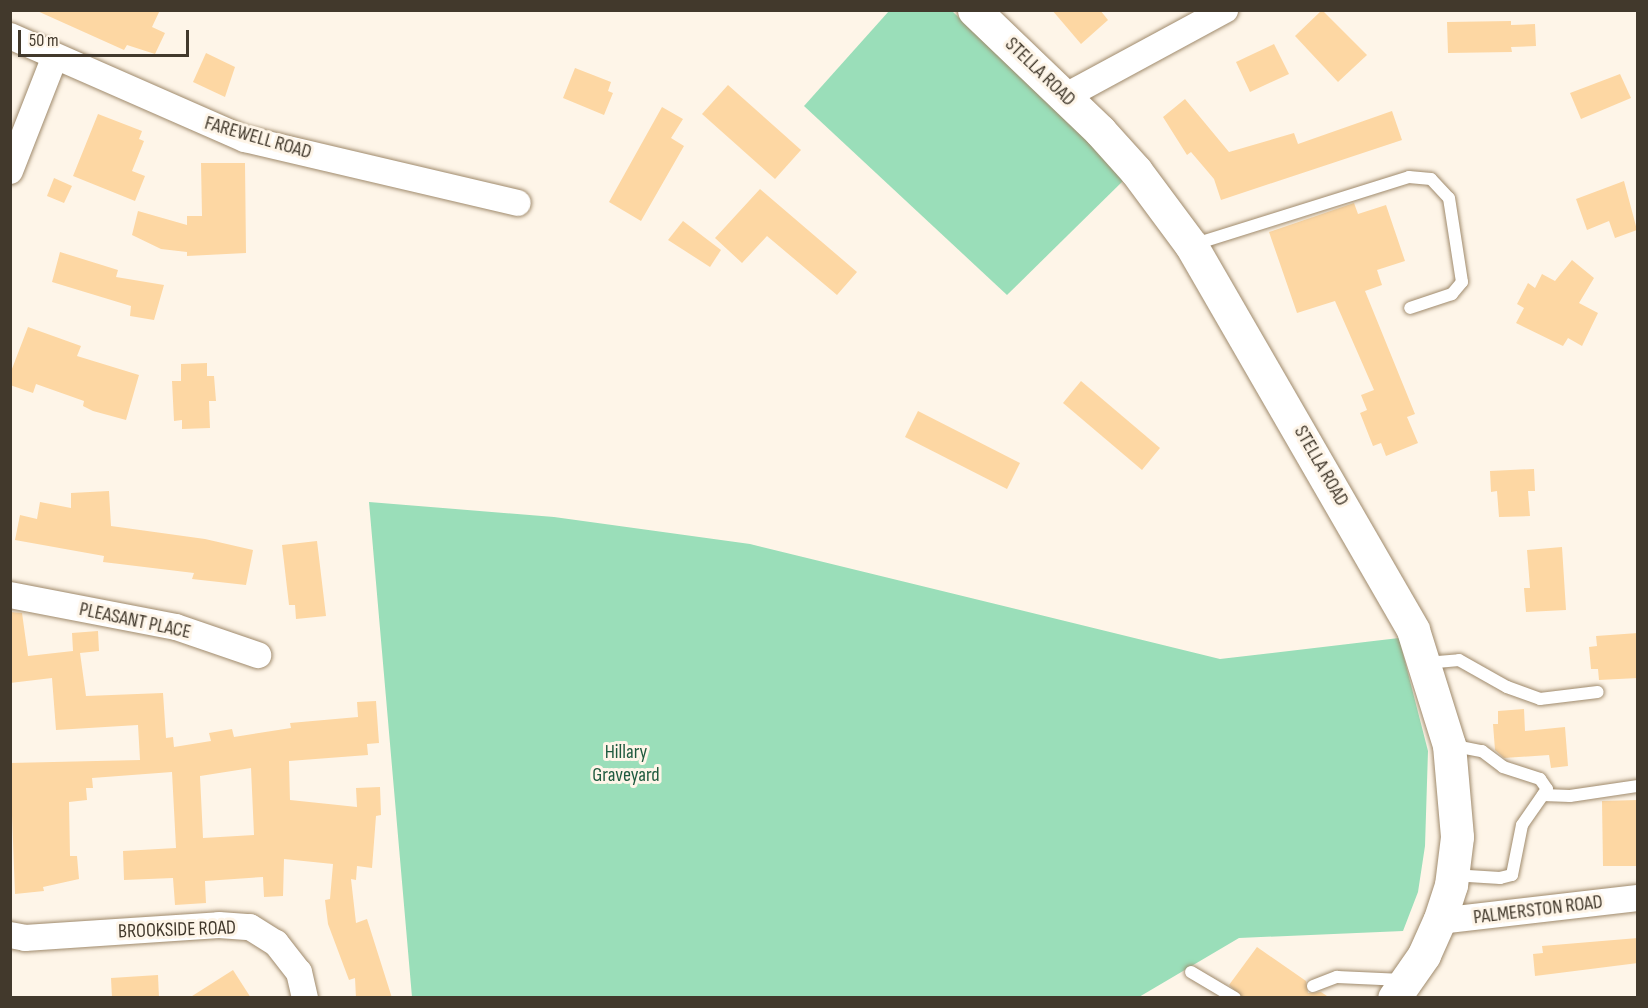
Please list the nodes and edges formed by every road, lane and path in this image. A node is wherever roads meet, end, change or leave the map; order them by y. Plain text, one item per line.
1 (974, 10) edge
2 (1225, 10) edge
3 (10, 36) edge
4 (55, 56) junction
5 (1066, 96) junction
6 (10, 171) edge
7 (518, 203) dead end
8 (1191, 245) junction
9 (1410, 308) dead end
10 (10, 595) edge
11 (258, 655) dead end
12 (1425, 663) junction
13 (1598, 692) dead end
14 (1449, 745) junction
15 (1638, 786) edge
16 (1543, 795) junction
17 (1452, 875) junction
18 (1638, 898) edge
19 (1439, 921) junction
20 (10, 935) edge
21 (1191, 972) dead end
22 (1313, 986) dead end
23 (1401, 989) edge
24 (305, 998) edge
25 (1235, 998) edge

1 - 5 main road, STELLA ROAD
2 - 5 street
3 - 4 street, FAREWELL ROAD
4 - 6 street
4 - 7 street, FAREWELL ROAD
5 - 8 main road, STELLA ROAD
8 - 9 lane
8 - 12 main road, STELLA ROAD
10 - 11 street, PLEASANT PLACE
12 - 13 lane
12 - 14 main road, STELLA ROAD
14 - 16 lane
14 - 17 main road, STELLA ROAD
15 - 16 lane
16 - 17 lane
17 - 19 main road, STELLA ROAD
18 - 19 street, PALMERSTON ROAD
19 - 23 main road, STELLA ROAD
20 - 24 street, BROOKSIDE ROAD
21 - 25 lane
22 - 23 lane

